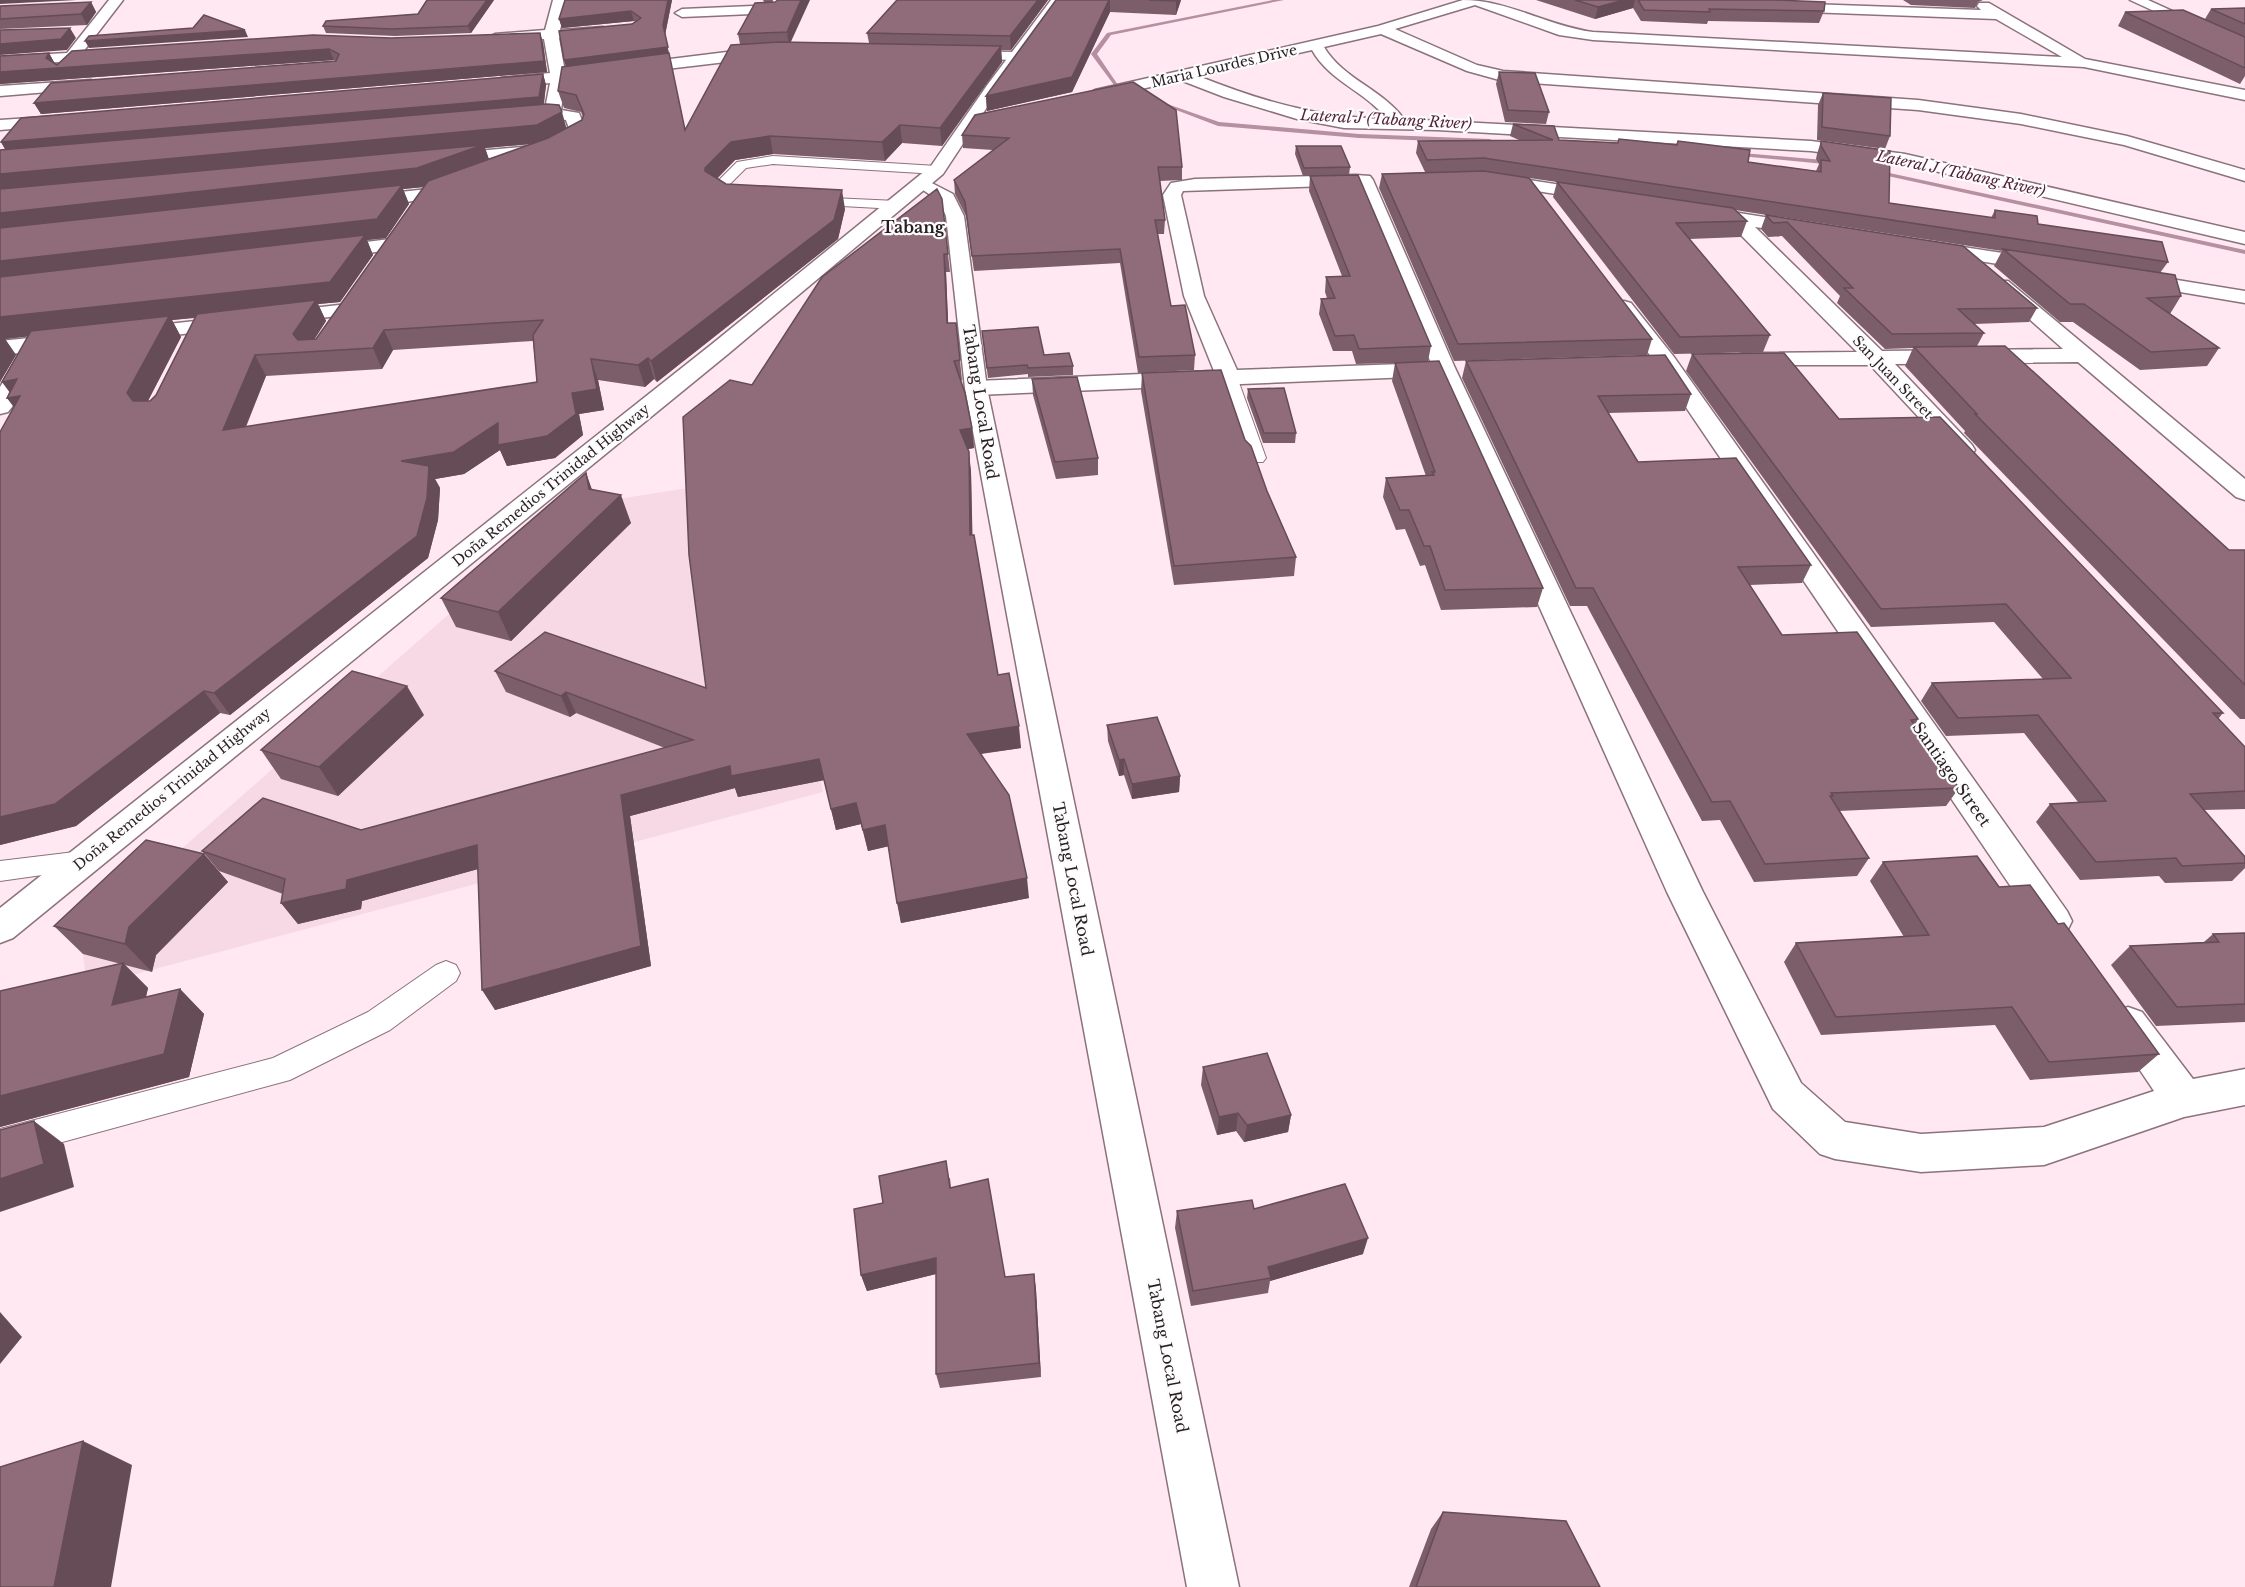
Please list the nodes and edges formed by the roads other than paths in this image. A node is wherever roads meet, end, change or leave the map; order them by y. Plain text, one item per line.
1 (560, 0) edge
2 (690, 0) edge
3 (780, 0) edge
4 (1058, 0) edge
5 (1476, 0) edge
6 (1973, 0) edge
7 (2137, 0) edge
8 (114, 3) edge
9 (1823, 5) edge
10 (1760, 6) edge
11 (89, 7) edge
12 (682, 13) junction
13 (2002, 15) junction
14 (1382, 29) junction
15 (613, 30) edge
16 (680, 30) dead end
17 (91, 31) junction
18 (68, 32) edge
19 (551, 36) junction
20 (479, 39) edge
21 (1316, 45) junction
22 (2245, 49) edge
23 (787, 52) edge
24 (130, 53) edge
25 (943, 55) edge
26 (1015, 56) junction
27 (72, 58) junction
28 (0, 61) edge
29 (2084, 63) junction
30 (1184, 76) junction
31 (558, 78) junction
32 (488, 84) edge
33 (102, 85) edge
34 (44, 89) junction
35 (0, 91) edge
36 (2245, 95) edge
37 (1082, 98) edge
38 (991, 117) edge
39 (80, 119) edge
40 (969, 122) junction
41 (1399, 124) junction
42 (3, 129) edge
43 (547, 150) junction
44 (428, 161) edge
45 (482, 174) edge
46 (930, 176) junction
47 (2245, 176) edge
48 (1469, 178) edge
49 (1532, 185) junction
50 (450, 186) edge
51 (428, 195) junction
52 (753, 198) edge
53 (801, 200) edge
54 (1622, 200) edge
55 (1546, 203) edge
56 (345, 204) edge
57 (897, 205) junction
58 (1679, 209) edge
59 (415, 212) edge
60 (1735, 218) junction
61 (403, 228) edge
62 (1826, 232) edge
63 (2245, 238) edge
64 (1906, 244) edge
65 (390, 245) junction
66 (1963, 253) junction
67 (308, 255) edge
68 (378, 264) edge
69 (2065, 268) edge
70 (2110, 275) edge
71 (1609, 288) edge
72 (2213, 290) junction
73 (360, 292) edge
74 (2245, 297) edge
75 (2245, 313) edge
76 (36, 344) junction
77 (0, 348) edge
78 (2081, 355) junction
79 (1875, 357) junction
80 (1724, 361) edge
81 (1456, 368) junction
82 (1228, 377) junction
83 (976, 388) junction
84 (0, 407) edge
85 (1256, 458) edge
86 (1982, 470) edge
87 (2245, 492) edge
88 (83, 861) junction
89 (0, 870) edge
90 (0, 928) edge
91 (2068, 941) edge
92 (446, 973) dead end
93 (2108, 997) edge
94 (2245, 1087) edge
95 (2184, 1099) junction
96 (0, 1144) edge
97 (1213, 1587) edge

1 - 19 main road
2 - 12 main road
3 - 12 main road
4 - 26 main road, Doña Remedios Trinidad Highway
5 - 14 main road, Maria Lourdes Drive
5 - 29 main road
6 - 13 main road
7 - 22 main road
8 - 11 main road
8 - 17 main road
9 - 10 main road
9 - 13 main road
12 - 16 main road
13 - 29 main road
14 - 21 main road, Maria Lourdes Drive
14 - 47 main road
15 - 19 main road
17 - 18 main road
17 - 27 main road
19 - 20 main road
19 - 31 main road
21 - 30 main road, Maria Lourdes Drive
21 - 41 main road
23 - 31 main road
24 - 27 main road
25 - 26 main road
26 - 40 main road, Doña Remedios Trinidad Highway
27 - 28 main road
27 - 34 main road
29 - 36 main road
30 - 37 main road, Maria Lourdes Drive
30 - 41 main road
31 - 32 main road
31 - 43 main road
33 - 34 main road
34 - 35 main road
34 - 42 main road
38 - 40 main road
39 - 42 main road
40 - 46 main road, Doña Remedios Trinidad Highway
41 - 63 main road
43 - 44 main road
43 - 45 main road
46 - 52 lane
46 - 57 main road, Doña Remedios Trinidad Highway
46 - 83 main road, Tabang Local Road
48 - 49 main road
49 - 54 main road
49 - 55 main road
50 - 51 main road
51 - 56 main road
51 - 59 main road
53 - 57 lane
57 - 88 main road, Doña Remedios Trinidad Highway
58 - 60 main road
60 - 62 main road
60 - 79 main road, San Juan Street
61 - 65 main road
64 - 66 main road
65 - 67 main road
65 - 68 main road
66 - 69 main road
66 - 78 main road
70 - 72 main road
71 - 91 main road, Santiago Street
72 - 74 main road
72 - 75 main road
73 - 76 main road
76 - 77 main road
76 - 84 main road
78 - 79 main road
78 - 87 main road
79 - 80 main road
79 - 86 main road, San Juan Street
81 - 82 main road
81 - 82 main road
81 - 95 main road
82 - 83 main road
82 - 85 lane
83 - 97 main road, Tabang Local Road
88 - 89 lane
88 - 90 main road, Doña Remedios Trinidad Highway
92 - 96 lane
93 - 95 main road
94 - 95 main road

